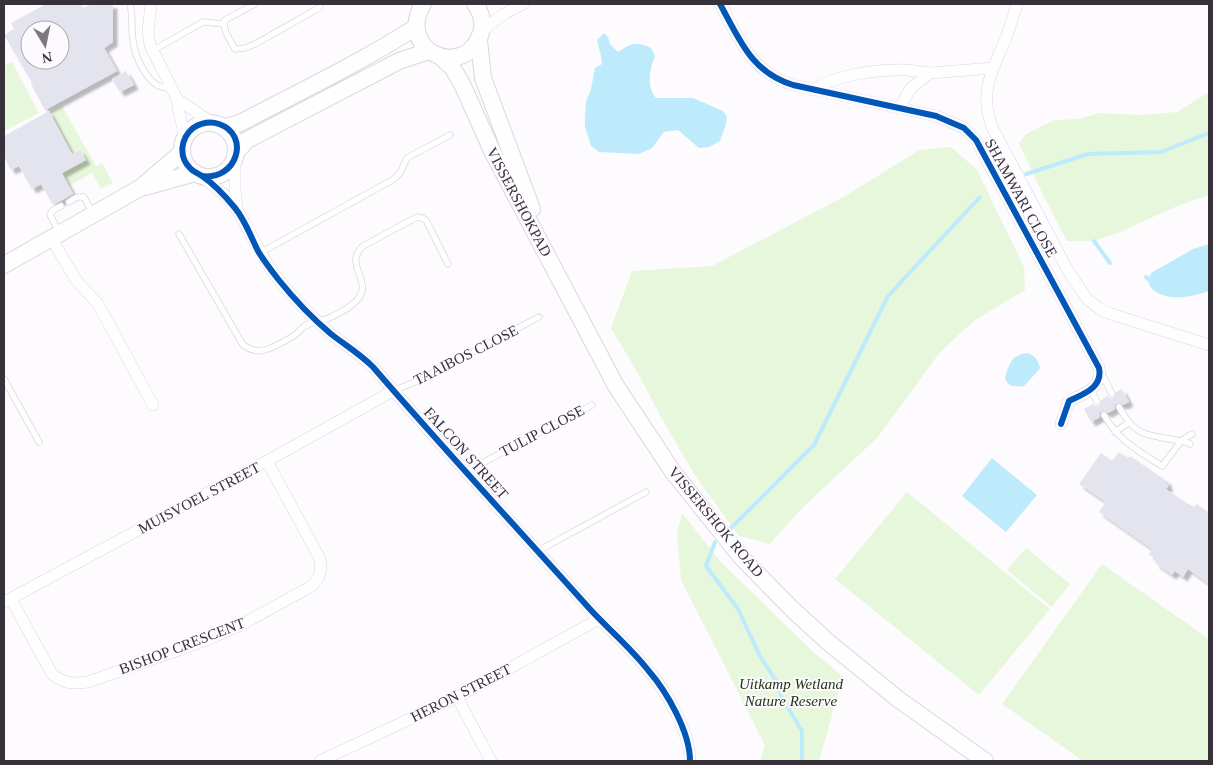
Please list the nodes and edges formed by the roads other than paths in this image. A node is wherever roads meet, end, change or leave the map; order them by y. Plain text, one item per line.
1 (130, 4) edge
2 (151, 4) edge
3 (256, 4) edge
4 (321, 4) edge
5 (474, 4) edge
6 (523, 4) edge
7 (720, 4) edge
8 (1017, 4) edge
9 (418, 12) edge
10 (224, 24) junction
11 (480, 35) junction
12 (152, 51) junction
13 (435, 54) junction
14 (993, 68) junction
15 (930, 73) junction
16 (171, 87) junction
17 (813, 90) junction
18 (178, 99) junction
19 (899, 108) junction
20 (218, 125) junction
21 (450, 135) dead end
22 (183, 145) junction
23 (236, 155) junction
24 (199, 174) junction
25 (140, 188) junction
26 (69, 202) dead end
27 (61, 206) dead end
28 (237, 210) junction
29 (94, 214) junction
30 (179, 234) dead end
31 (56, 236) junction
32 (260, 253) junction
33 (448, 264) dead end
34 (4, 265) edge
35 (554, 268) junction
36 (539, 317) dead end
37 (317, 321) junction
38 (1209, 345) edge
39 (1099, 368) junction
40 (4, 379) edge
41 (1091, 390) junction
42 (393, 391) junction
43 (1112, 394) dead end
44 (1098, 402) dead end
45 (153, 405) dead end
46 (592, 405) dead end
47 (1119, 407) dead end
48 (1104, 414) dead end
49 (1128, 423) junction
50 (1061, 424) dead end
51 (1114, 432) junction
52 (1192, 434) dead end
53 (1182, 440) junction
54 (39, 442) dead end
55 (1190, 444) dead end
56 (267, 461) junction
57 (466, 471) junction
58 (646, 492) dead end
59 (538, 551) junction
60 (7, 601) edge
61 (598, 619) junction
62 (457, 697) junction
63 (320, 761) edge
64 (491, 761) edge
65 (690, 761) edge
66 (986, 761) edge

1 - 16 lane
2 - 12 street
3 - 10 lane
4 - 10 lane
5 - 11 main road, VISSERSHOKPAD
6 - 11 street
7 - 17 street, SHAMWARI CLOSE
8 - 14 street
9 - 13 main road, VISSERSHOKPAD
9 - 20 main road
10 - 12 lane
11 - 13 main road
11 - 35 main road, VISSERSHOKPAD
12 - 16 street
13 - 23 main road
13 - 35 main road, VISSERSHOKPAD
14 - 15 street
14 - 38 street
15 - 17 street
15 - 19 street
16 - 18 street
17 - 19 street, SHAMWARI CLOSE
18 - 20 street
18 - 22 street
19 - 39 street, SHAMWARI CLOSE
20 - 22 main road
20 - 23 main road
21 - 32 lane
22 - 24 main road
22 - 25 main road
23 - 24 main road
23 - 28 street, FALCON STREET
24 - 25 main road
24 - 28 street, FALCON STREET
25 - 29 main road
26 - 29 lane
27 - 31 lane
28 - 32 street, FALCON STREET
29 - 31 main road
30 - 37 lane
31 - 34 main road
31 - 45 street
32 - 37 street, FALCON STREET
33 - 37 lane
35 - 66 main road, VISSERSHOK ROAD
36 - 42 lane, TAAIBOS CLOSE
37 - 42 street, FALCON STREET
39 - 41 street
39 - 43 lane
40 - 54 lane
41 - 44 lane
41 - 50 street
42 - 56 street, MUISVOEL STREET
42 - 57 street, FALCON STREET
46 - 57 lane, TULIP CLOSE
47 - 49 lane
48 - 51 lane
49 - 51 lane
49 - 53 lane
51 - 53 lane
52 - 53 lane
53 - 55 lane
56 - 60 street, MUISVOEL STREET
56 - 60 street, BISHOP CRESCENT
57 - 59 street, FALCON STREET
58 - 59 lane
59 - 61 street, FALCON STREET
61 - 62 street, HERON STREET
61 - 65 street, FALCON STREET
62 - 63 street, HERON STREET
62 - 64 street

